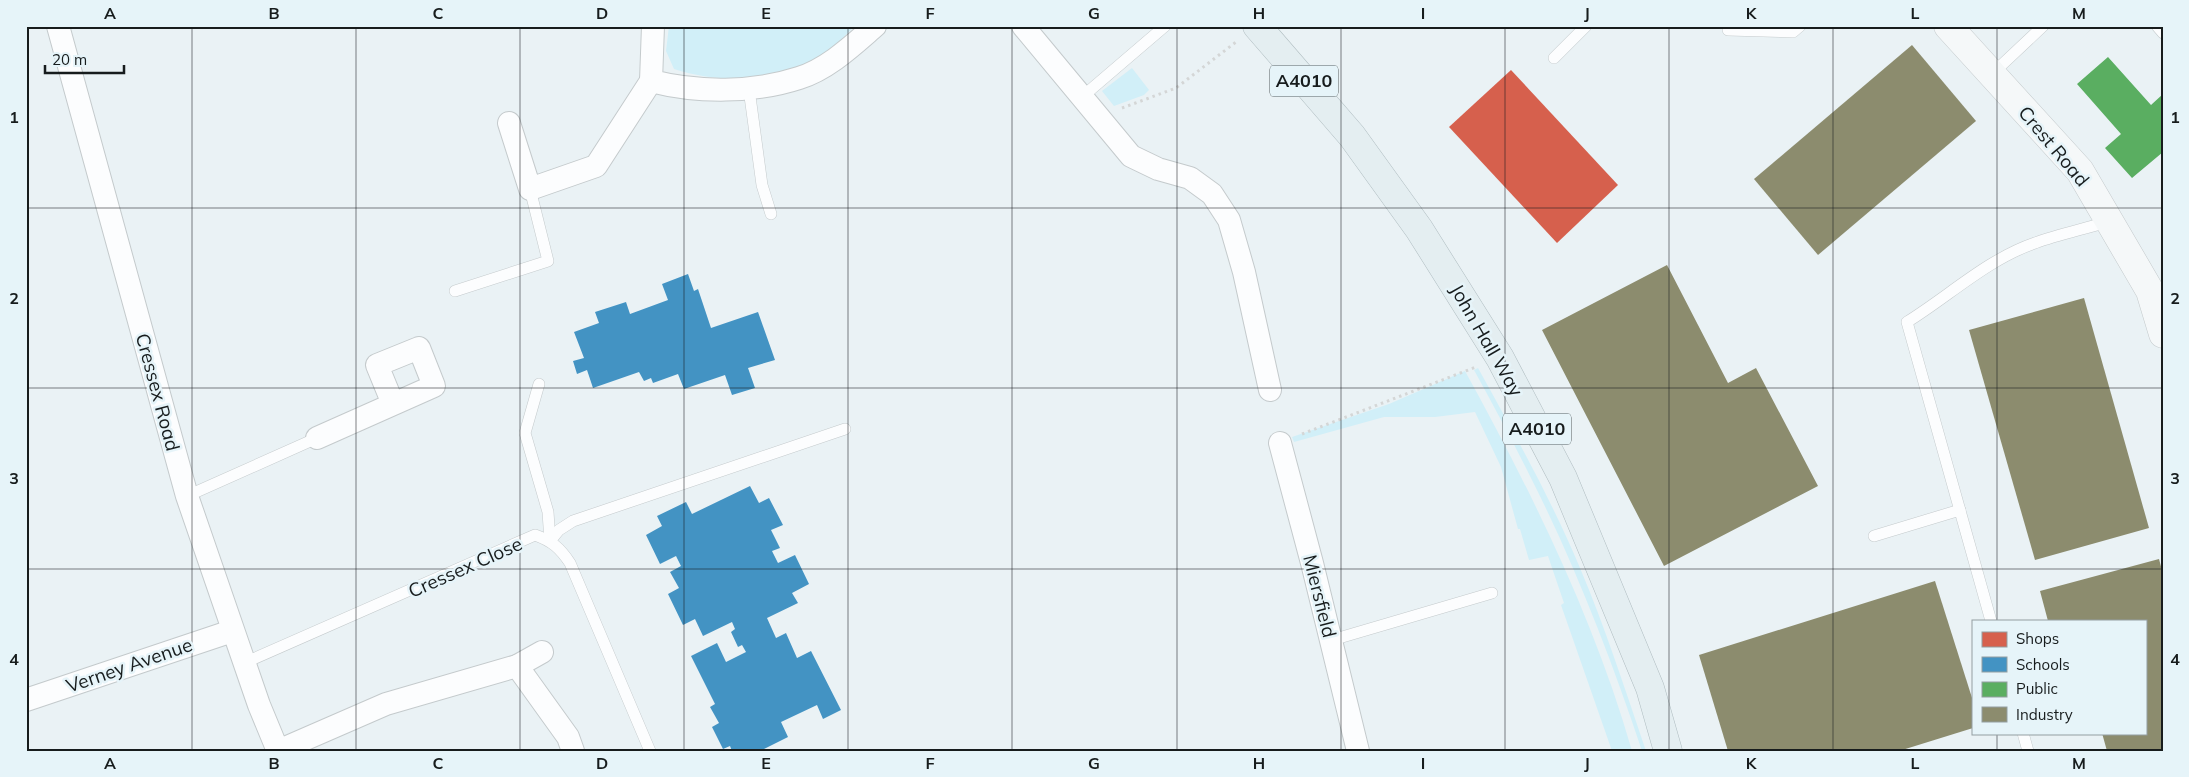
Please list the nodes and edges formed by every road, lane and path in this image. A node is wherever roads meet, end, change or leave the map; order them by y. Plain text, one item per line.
1 (58, 26) edge
2 (653, 26) edge
3 (875, 26) edge
4 (1023, 26) edge
5 (1165, 26) edge
6 (1257, 26) edge
7 (1586, 26) edge
8 (1800, 26) edge
9 (1948, 26) edge
10 (2043, 26) edge
11 (2157, 26) edge
12 (1728, 30) dead end
13 (2163, 33) edge
14 (1554, 58) dead end
15 (1992, 74) junction
16 (651, 81) junction
17 (749, 89) junction
18 (1082, 97) junction
19 (1099, 117) junction
20 (509, 123) dead end
21 (530, 189) junction
22 (772, 214) dead end
23 (2110, 221) junction
24 (455, 292) dead end
25 (2163, 334) edge
26 (1500, 358) junction
27 (539, 384) dead end
28 (1270, 390) dead end
29 (393, 404) dead end
30 (845, 430) dead end
31 (317, 438) joint
32 (1280, 443) joint
33 (187, 496) junction
34 (1960, 510) junction
35 (1874, 536) dead end
36 (550, 540) junction
37 (1492, 593) dead end
38 (1992, 620) edge
39 (232, 631) junction
40 (1332, 640) junction
41 (542, 652) dead end
42 (244, 664) junction
43 (517, 666) junction
44 (26, 700) edge
45 (2023, 734) edge
46 (278, 751) edge
47 (573, 751) edge
48 (650, 751) edge
49 (1358, 751) edge
50 (1668, 751) edge
51 (2028, 751) edge

1 - 33 street, Cressex Road
2 - 16 street
3 - 17 street
4 - 18 street
5 - 18 lane
6 - 19 path
6 - 26 highway, John Hall Way / A4010
7 - 14 lane
8 - 12 lane
9 - 15 street, Crest Road
10 - 15 lane
11 - 13 lane
15 - 23 street, Crest Road
16 - 17 street
16 - 21 street
17 - 22 lane
18 - 19 street
19 - 28 street
20 - 21 street
21 - 24 lane
23 - 25 street, Crest Road
23 - 34 lane
26 - 32 path
26 - 50 highway, John Hall Way / A4010
27 - 36 lane
29 - 31 street
30 - 36 lane
31 - 33 lane
32 - 40 street, Miersfield
33 - 39 street, Cressex Road
34 - 35 lane
34 - 38 lane
36 - 42 lane, Cressex Close
36 - 48 lane, Cressex Close
37 - 40 lane
39 - 42 street, Cressex Road
39 - 44 street, Verney Avenue
40 - 49 street, Miersfield
41 - 43 street
42 - 46 street, Cressex Road
43 - 46 street
43 - 47 street
45 - 51 lane

